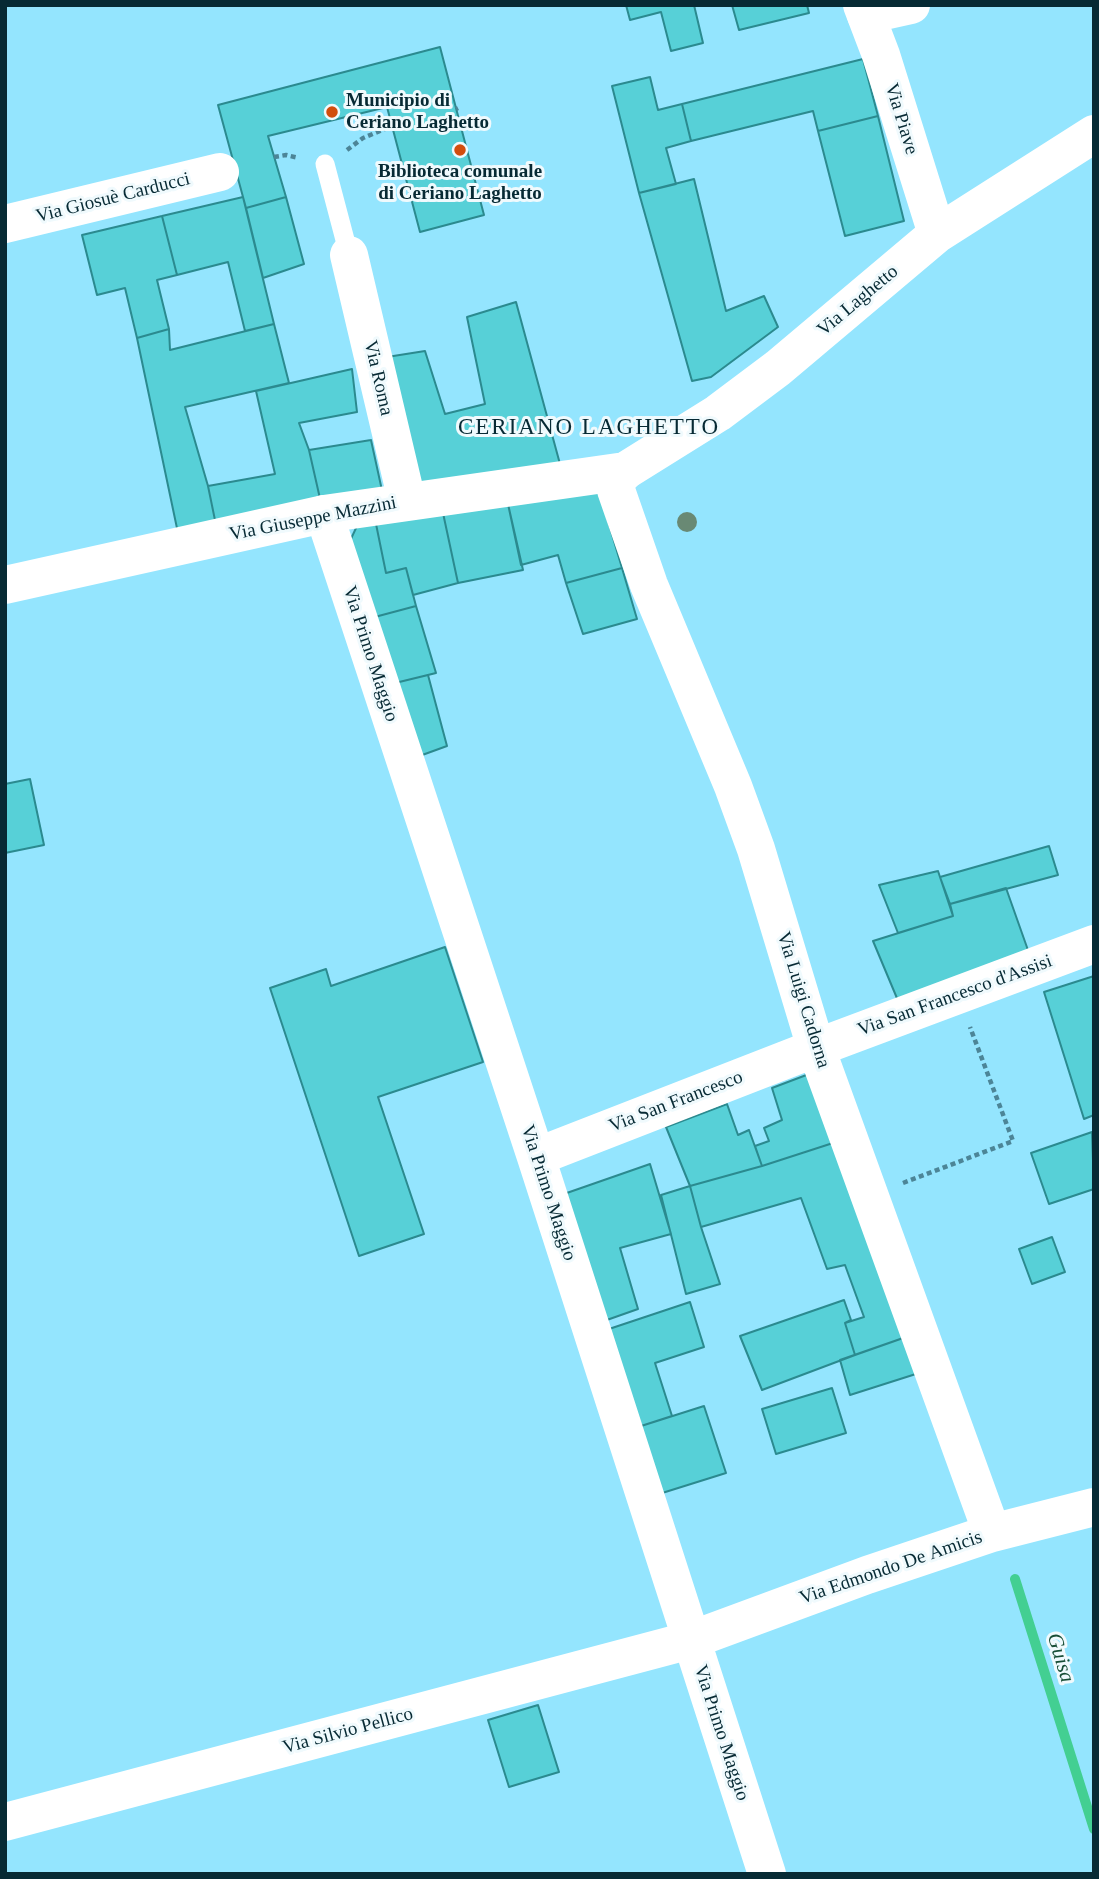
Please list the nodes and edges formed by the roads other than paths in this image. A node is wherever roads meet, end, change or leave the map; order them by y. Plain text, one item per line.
1 (911, 5) edge
2 (864, 10) edge
3 (1094, 134) edge
4 (325, 164) dead end
5 (220, 172) dead end
6 (5, 224) edge
7 (937, 234) junction
8 (349, 255) joint
9 (625, 471) junction
10 (407, 502) junction
11 (324, 514) junction
12 (5, 585) edge
13 (1094, 944) edge
14 (816, 1048) junction
15 (536, 1157) junction
16 (1094, 1507) edge
17 (992, 1533) junction
18 (691, 1640) junction
19 (5, 1822) edge
20 (767, 1874) edge

1 - 2 street
2 - 7 street, Via Piave
3 - 7 street, Via Laghetto
4 - 8 lane
5 - 6 street, Via Giosuè Carducci
7 - 9 street, Via Laghetto
8 - 10 street, Via Roma
9 - 10 street, Via Giuseppe Mazzini
9 - 14 street, Via Luigi Cadorna
10 - 11 street, Via Giuseppe Mazzini
11 - 12 street, Via Giuseppe Mazzini
11 - 15 street, Via Primo Maggio
13 - 14 street, Via San Francesco d'Assisi
14 - 15 street, Via San Francesco
14 - 17 street, Via Luigi Cadorna
15 - 18 street, Via Primo Maggio
16 - 17 street, Via Edmondo De Amicis
17 - 18 street, Via Edmondo De Amicis
18 - 19 street, Via Silvio Pellico
18 - 20 street, Via Primo Maggio

